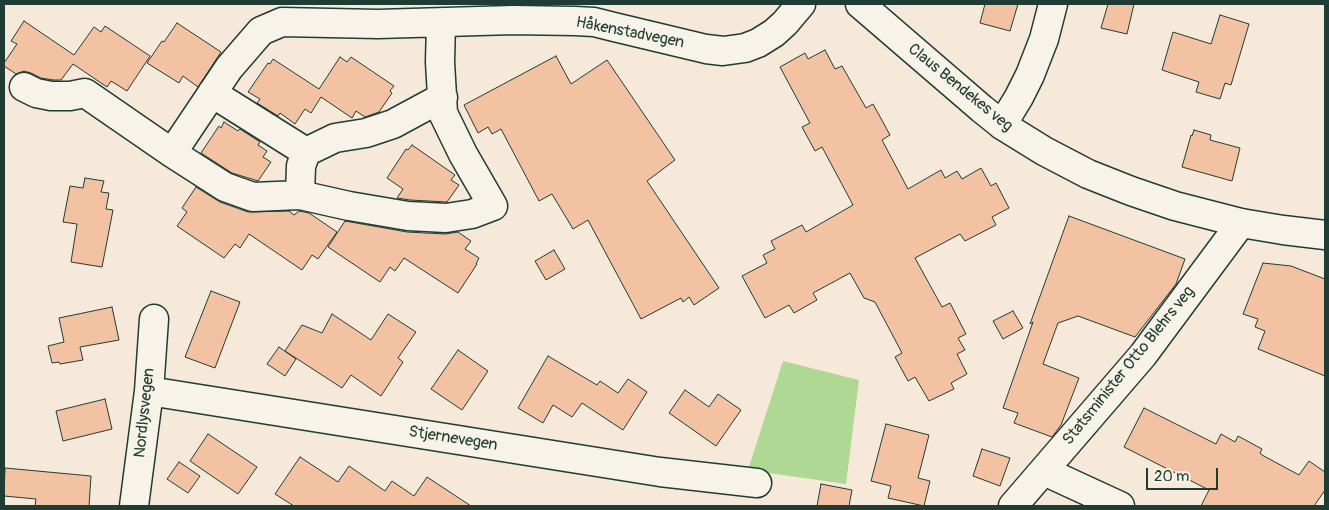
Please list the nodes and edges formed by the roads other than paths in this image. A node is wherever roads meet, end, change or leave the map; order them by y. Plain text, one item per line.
1 (801, 4) edge
2 (860, 4) edge
3 (1053, 4) edge
4 (441, 23) junction
5 (24, 87) dead end
6 (212, 92) junction
7 (442, 97) junction
8 (1002, 125) junction
9 (306, 152) junction
10 (172, 153) junction
11 (300, 195) junction
12 (1241, 223) junction
13 (1325, 235) edge
14 (154, 319) dead end
15 (149, 391) junction
16 (1044, 471) junction
17 (757, 483) dead end
18 (134, 506) edge
19 (1013, 506) edge
20 (1119, 506) edge

1 - 4 street, Håkenstadvegen
2 - 8 street, Claus Bendekes veg
3 - 8 street
4 - 6 street, Håkenstadvegen
4 - 7 street
5 - 10 street
6 - 9 street
6 - 10 street, Håkenstadvegen
7 - 9 street
7 - 11 street
8 - 12 street, Claus Bendekes veg
9 - 11 street
10 - 11 street
12 - 13 street, Claus Bendekes veg
12 - 16 street, Statsminister Otto Blehrs veg
14 - 15 street, Nordlysvegen
15 - 17 street, Stjernevegen
15 - 18 street, Nordlysvegen
16 - 19 street, Statsminister Otto Blehrs veg
16 - 20 street

